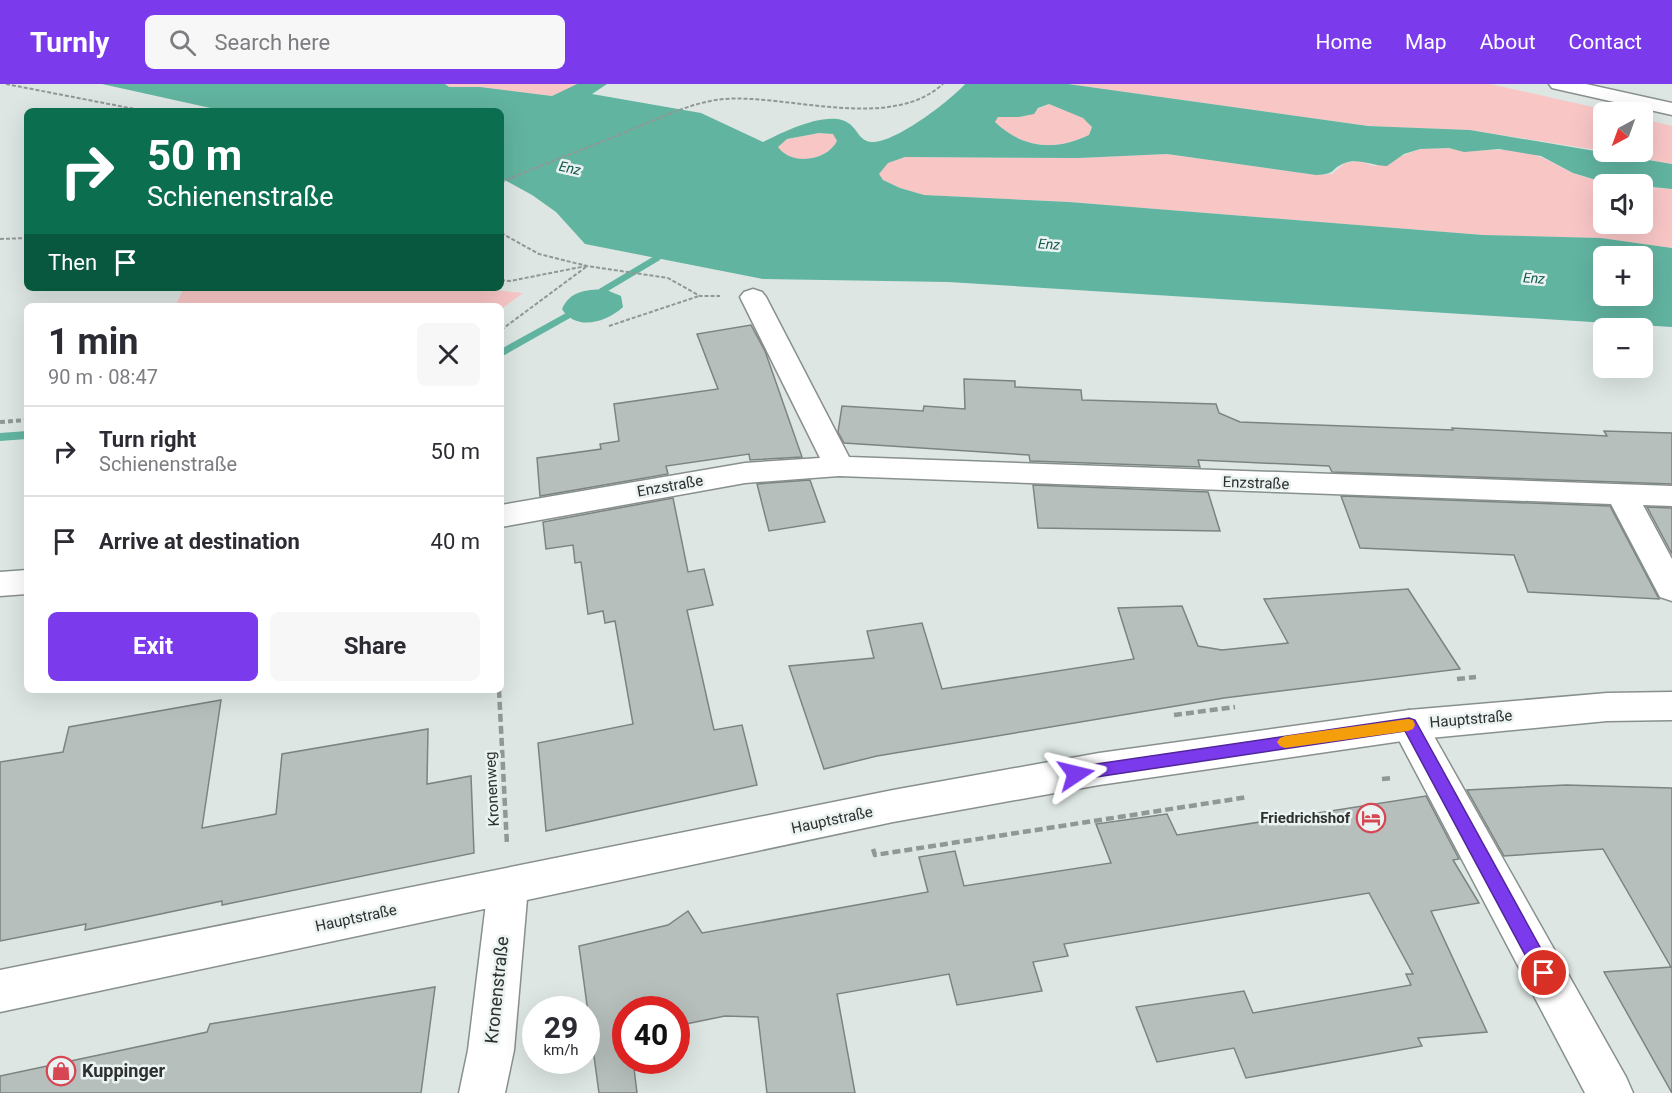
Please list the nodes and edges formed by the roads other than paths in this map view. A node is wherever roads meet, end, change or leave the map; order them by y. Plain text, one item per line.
1 (1559, 84) edge
2 (1635, 84) edge
3 (1672, 92) edge
4 (1672, 109) edge
5 (753, 297) road end
6 (839, 466) junction
7 (1622, 495) junction
8 (1672, 496) edge
9 (504, 515) edge
10 (24, 582) edge
11 (0, 584) edge
12 (1672, 589) edge
13 (1672, 706) edge
14 (1409, 724) junction
15 (508, 887) junction
16 (0, 991) edge
17 (482, 1093) edge
18 (1610, 1093) edge

1 - 4 street
2 - 3 street
5 - 6 street
6 - 7 street, Enzstraße
6 - 9 street, Enzstraße
7 - 8 street, Enzstraße
7 - 12 street
10 - 11 street
13 - 14 street, Hauptstraße
14 - 15 street, Hauptstraße
14 - 18 street
15 - 16 street, Hauptstraße
15 - 17 street, Kronenstraße

